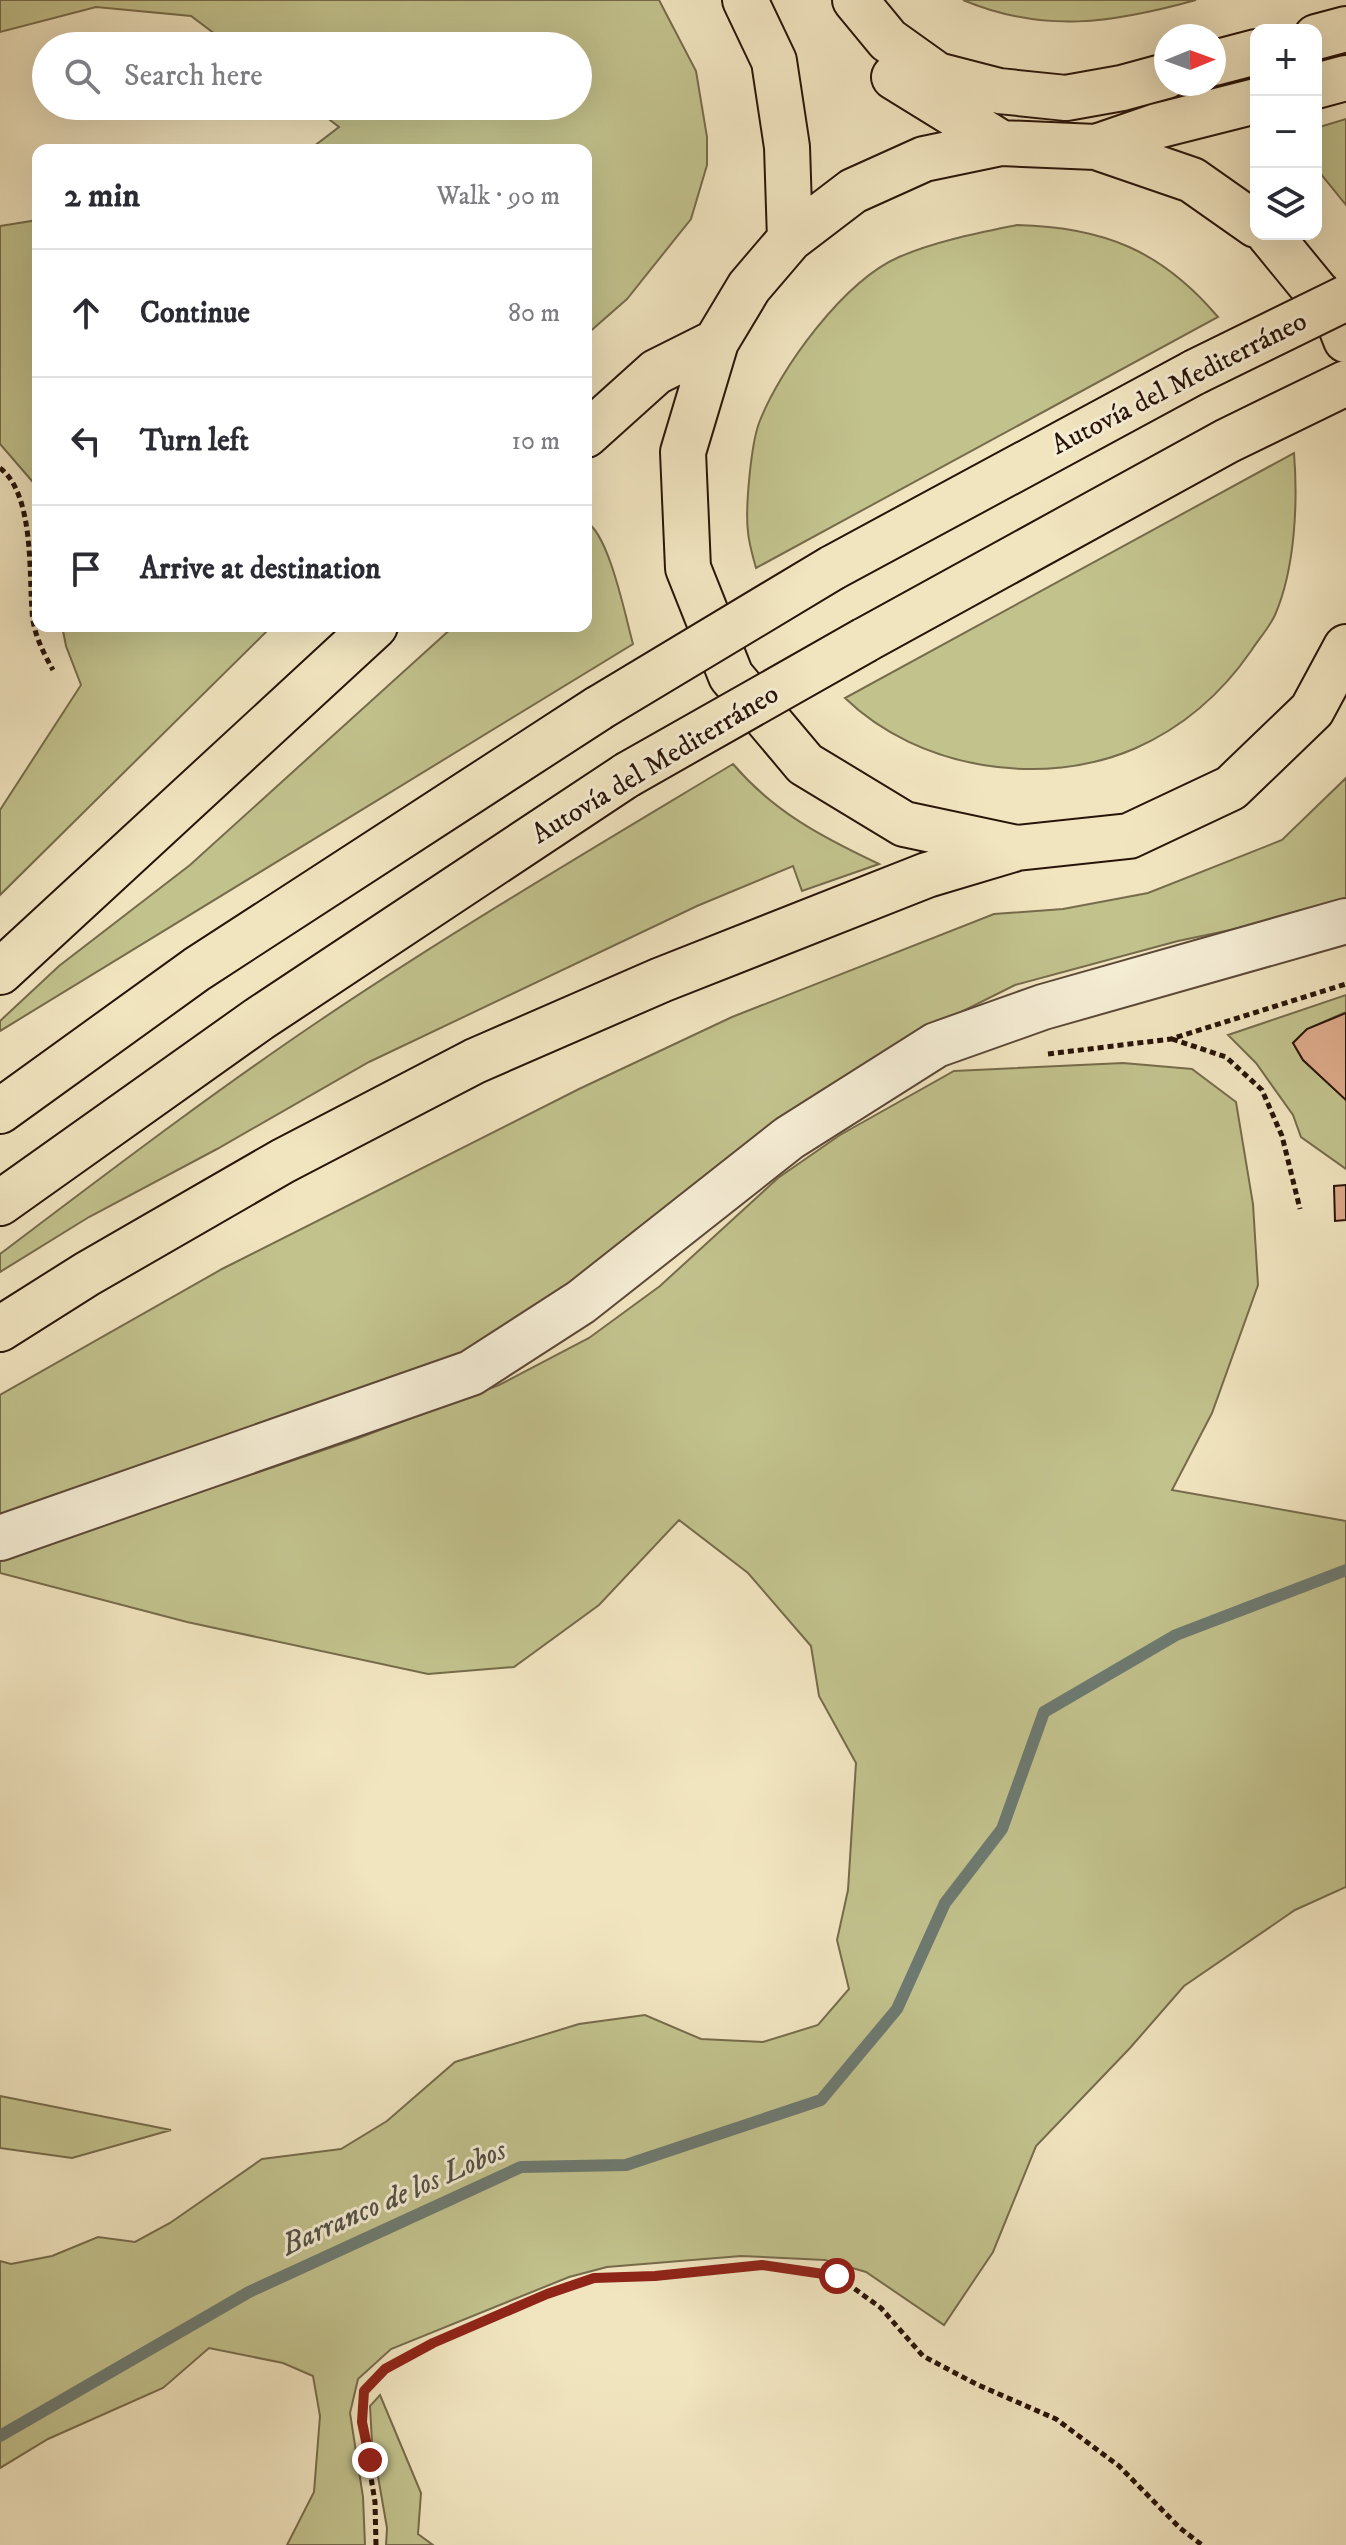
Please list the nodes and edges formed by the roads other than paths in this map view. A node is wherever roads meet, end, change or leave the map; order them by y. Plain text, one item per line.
1 (745, 0) edge
2 (834, 0) edge
3 (855, 0) edge
4 (1346, 29) edge
5 (1322, 35) edge
6 (1250, 54) edge
7 (1226, 60) edge
8 (1346, 78) edge
9 (1154, 79) edge
10 (1322, 84) edge
11 (1250, 103) edge
12 (1001, 143) junction
13 (1096, 147) junction
14 (1250, 221) edge
15 (790, 239) junction
16 (1274, 240) edge
17 (1346, 298) edge
18 (1346, 340) edge
19 (716, 342) junction
20 (1346, 383) edge
21 (592, 430) edge
22 (368, 632) edge
23 (1346, 647) edge
24 (1017, 848) junction
25 (1346, 921) edge
26 (0, 972) edge
27 (0, 1111) edge
28 (0, 1203) edge
29 (0, 1329) edge
30 (0, 1538) edge

1 - 15 highway
2 - 12 highway
3 - 9 highway
4 - 5 highway
6 - 7 highway
8 - 10 highway
11 - 13 highway
12 - 13 highway
12 - 15 highway
13 - 14 highway
15 - 19 highway
16 - 18 highway
17 - 27 highway, Autovía del Mediterráneo, bridge
19 - 21 highway
19 - 24 highway
20 - 28 highway, Autovía del Mediterráneo, bridge
22 - 26 highway
23 - 24 highway
24 - 29 highway
25 - 30 street

